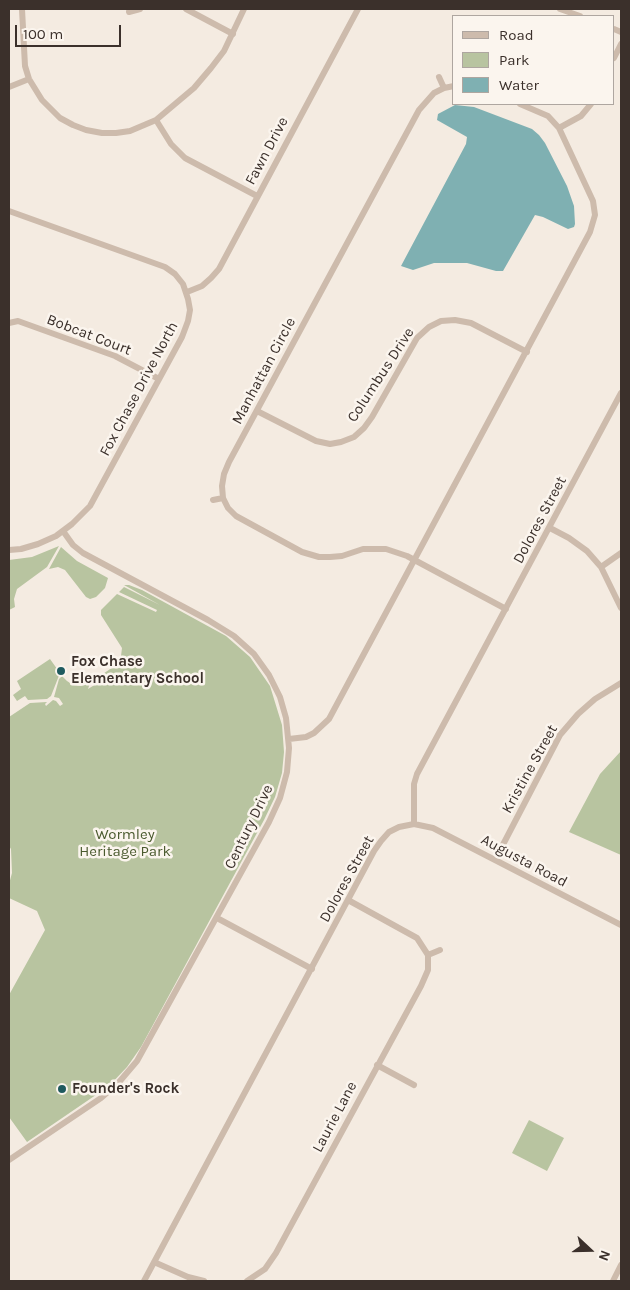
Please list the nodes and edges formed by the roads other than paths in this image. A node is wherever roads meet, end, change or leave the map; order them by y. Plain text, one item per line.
1 (22, 9) edge
2 (140, 9) edge
3 (186, 9) edge
4 (244, 9) edge
5 (358, 9) edge
6 (560, 9) edge
7 (129, 12) dead end
8 (577, 15) edge
9 (233, 34) junction
10 (621, 44) edge
11 (615, 56) edge
12 (440, 77) dead end
13 (29, 79) junction
14 (452, 86) edge
15 (9, 87) edge
16 (444, 88) junction
17 (522, 105) edge
18 (590, 105) edge
19 (156, 120) junction
20 (560, 128) junction
21 (257, 196) junction
22 (9, 211) edge
23 (186, 292) junction
24 (9, 323) edge
25 (526, 352) junction
26 (159, 379) junction
27 (621, 393) edge
28 (257, 411) junction
29 (224, 498) junction
30 (213, 500) dead end
31 (550, 528) junction
32 (63, 531) junction
33 (9, 550) edge
34 (621, 553) edge
35 (414, 561) junction
36 (601, 567) junction
37 (621, 608) edge
38 (506, 609) junction
39 (621, 683) edge
40 (289, 739) junction
41 (414, 824) junction
42 (495, 860) junction
43 (348, 900) junction
44 (217, 918) junction
45 (621, 926) edge
46 (440, 950) dead end
47 (428, 955) junction
48 (312, 969) junction
49 (377, 1065) junction
50 (414, 1085) dead end
51 (9, 1160) edge
52 (154, 1262) junction
53 (621, 1265) edge
54 (144, 1281) edge
55 (204, 1281) edge
56 (247, 1281) edge
57 (613, 1281) edge

1 - 13 street
2 - 7 street
3 - 9 street
4 - 9 street
5 - 21 street, Fawn Drive
6 - 8 street
9 - 19 street
10 - 11 street
12 - 16 street
13 - 15 street
13 - 19 street
14 - 16 street, Manhattan Circle
16 - 28 street, Manhattan Circle
17 - 20 street
18 - 20 street
19 - 21 street
20 - 25 street
21 - 23 street, Fawn Drive
22 - 23 street
23 - 26 street, Fox Chase Drive North
24 - 26 street, Bobcat Court
25 - 28 street, Columbus Drive
25 - 35 street
26 - 32 street, Fox Chase Drive North
27 - 31 street, Dolores Street
28 - 29 street, Manhattan Circle
29 - 30 street
29 - 35 street
31 - 36 street
31 - 38 street, Dolores Street
32 - 33 street, Fox Chase Drive North
32 - 40 street, Century Drive
34 - 36 street
35 - 38 street
35 - 40 street
36 - 37 street
38 - 41 street, Dolores Street
39 - 42 street, Kristine Street
40 - 44 street, Century Drive
41 - 42 street, Augusta Road
41 - 43 street, Dolores Street
42 - 45 street, Augusta Road
43 - 47 street
43 - 48 street, Dolores Street
44 - 48 street
44 - 51 street, Century Drive
46 - 47 street
47 - 49 street, Laurie Lane
48 - 52 street, Dolores Street
49 - 50 street
49 - 56 street, Laurie Lane
52 - 54 street, Dolores Street
52 - 55 street
53 - 57 street

